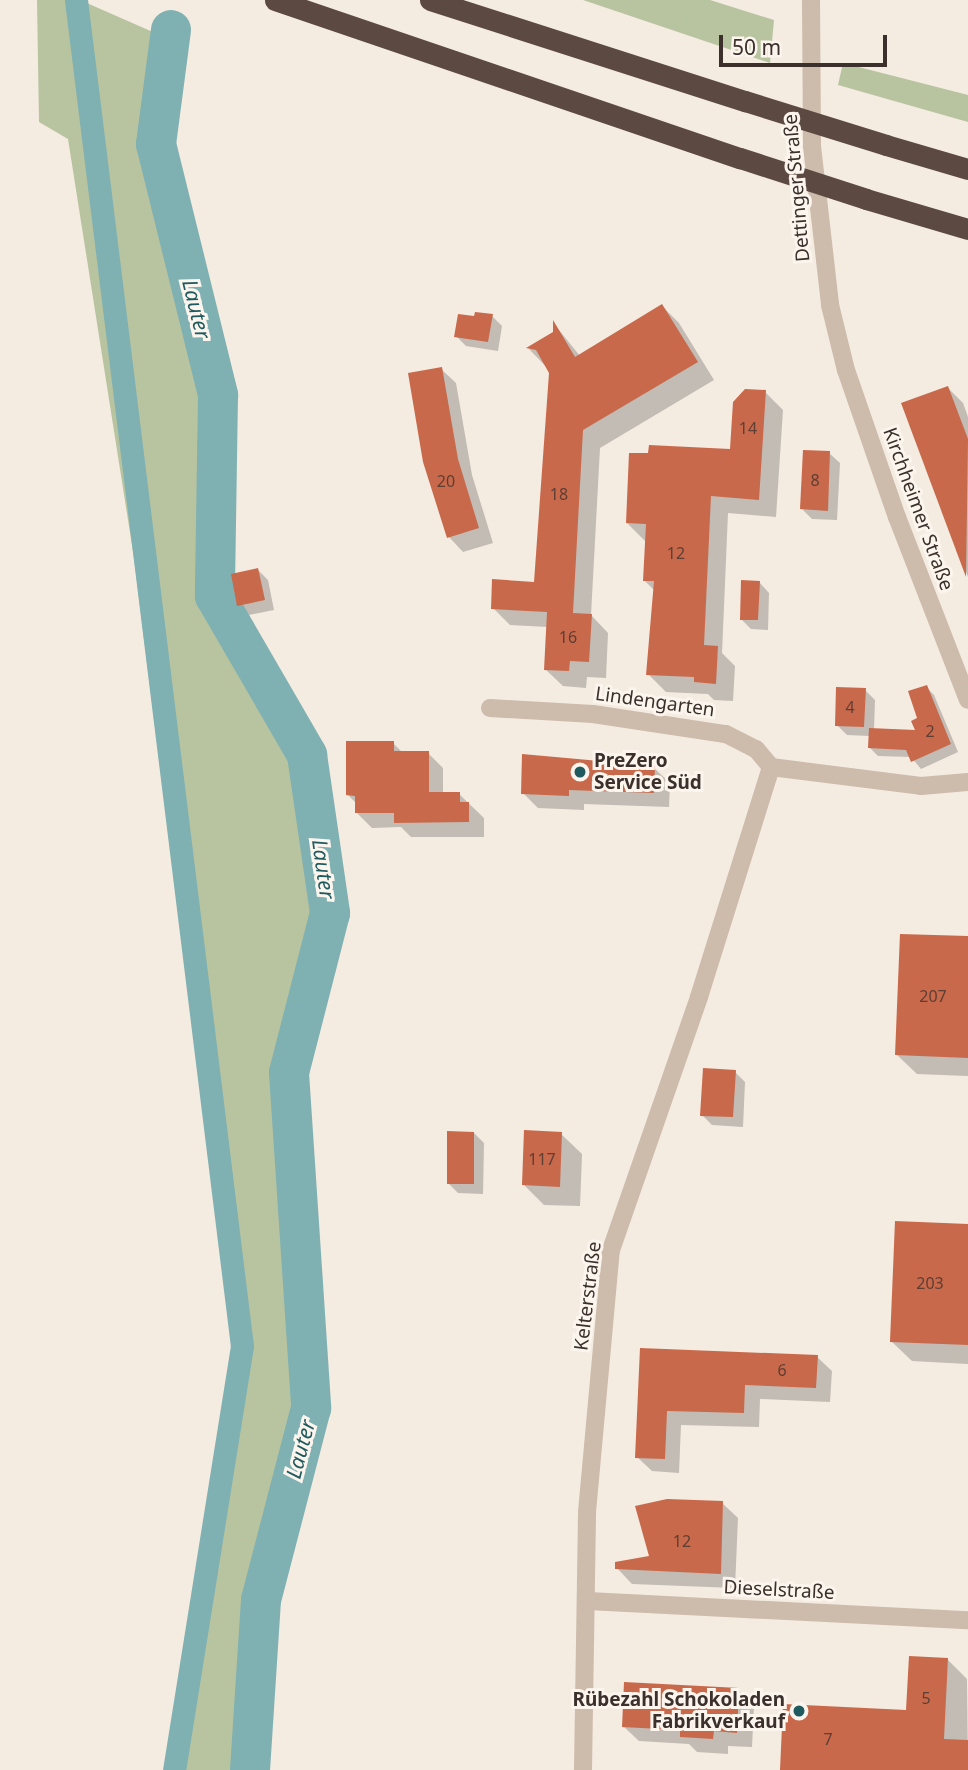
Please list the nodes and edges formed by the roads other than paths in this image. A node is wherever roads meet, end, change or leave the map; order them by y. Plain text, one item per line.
1 (275, 0) edge
2 (430, 0) edge
3 (811, 0) edge
4 (968, 169) edge
5 (968, 229) edge
6 (846, 370) joint
7 (968, 699) edge
8 (490, 708) dead end
9 (771, 767) junction
10 (968, 782) edge
11 (588, 1601) junction
12 (968, 1620) edge
13 (583, 1770) edge

1 - 5 highway, bridge
2 - 4 highway, bridge
3 - 6 street, Dettinger Straße
6 - 7 street, Kirchheimer Straße
8 - 9 street, Lindengarten
9 - 10 street
9 - 11 street, Kelterstraße
11 - 12 street, Dieselstraße
11 - 13 street, Kelterstraße

